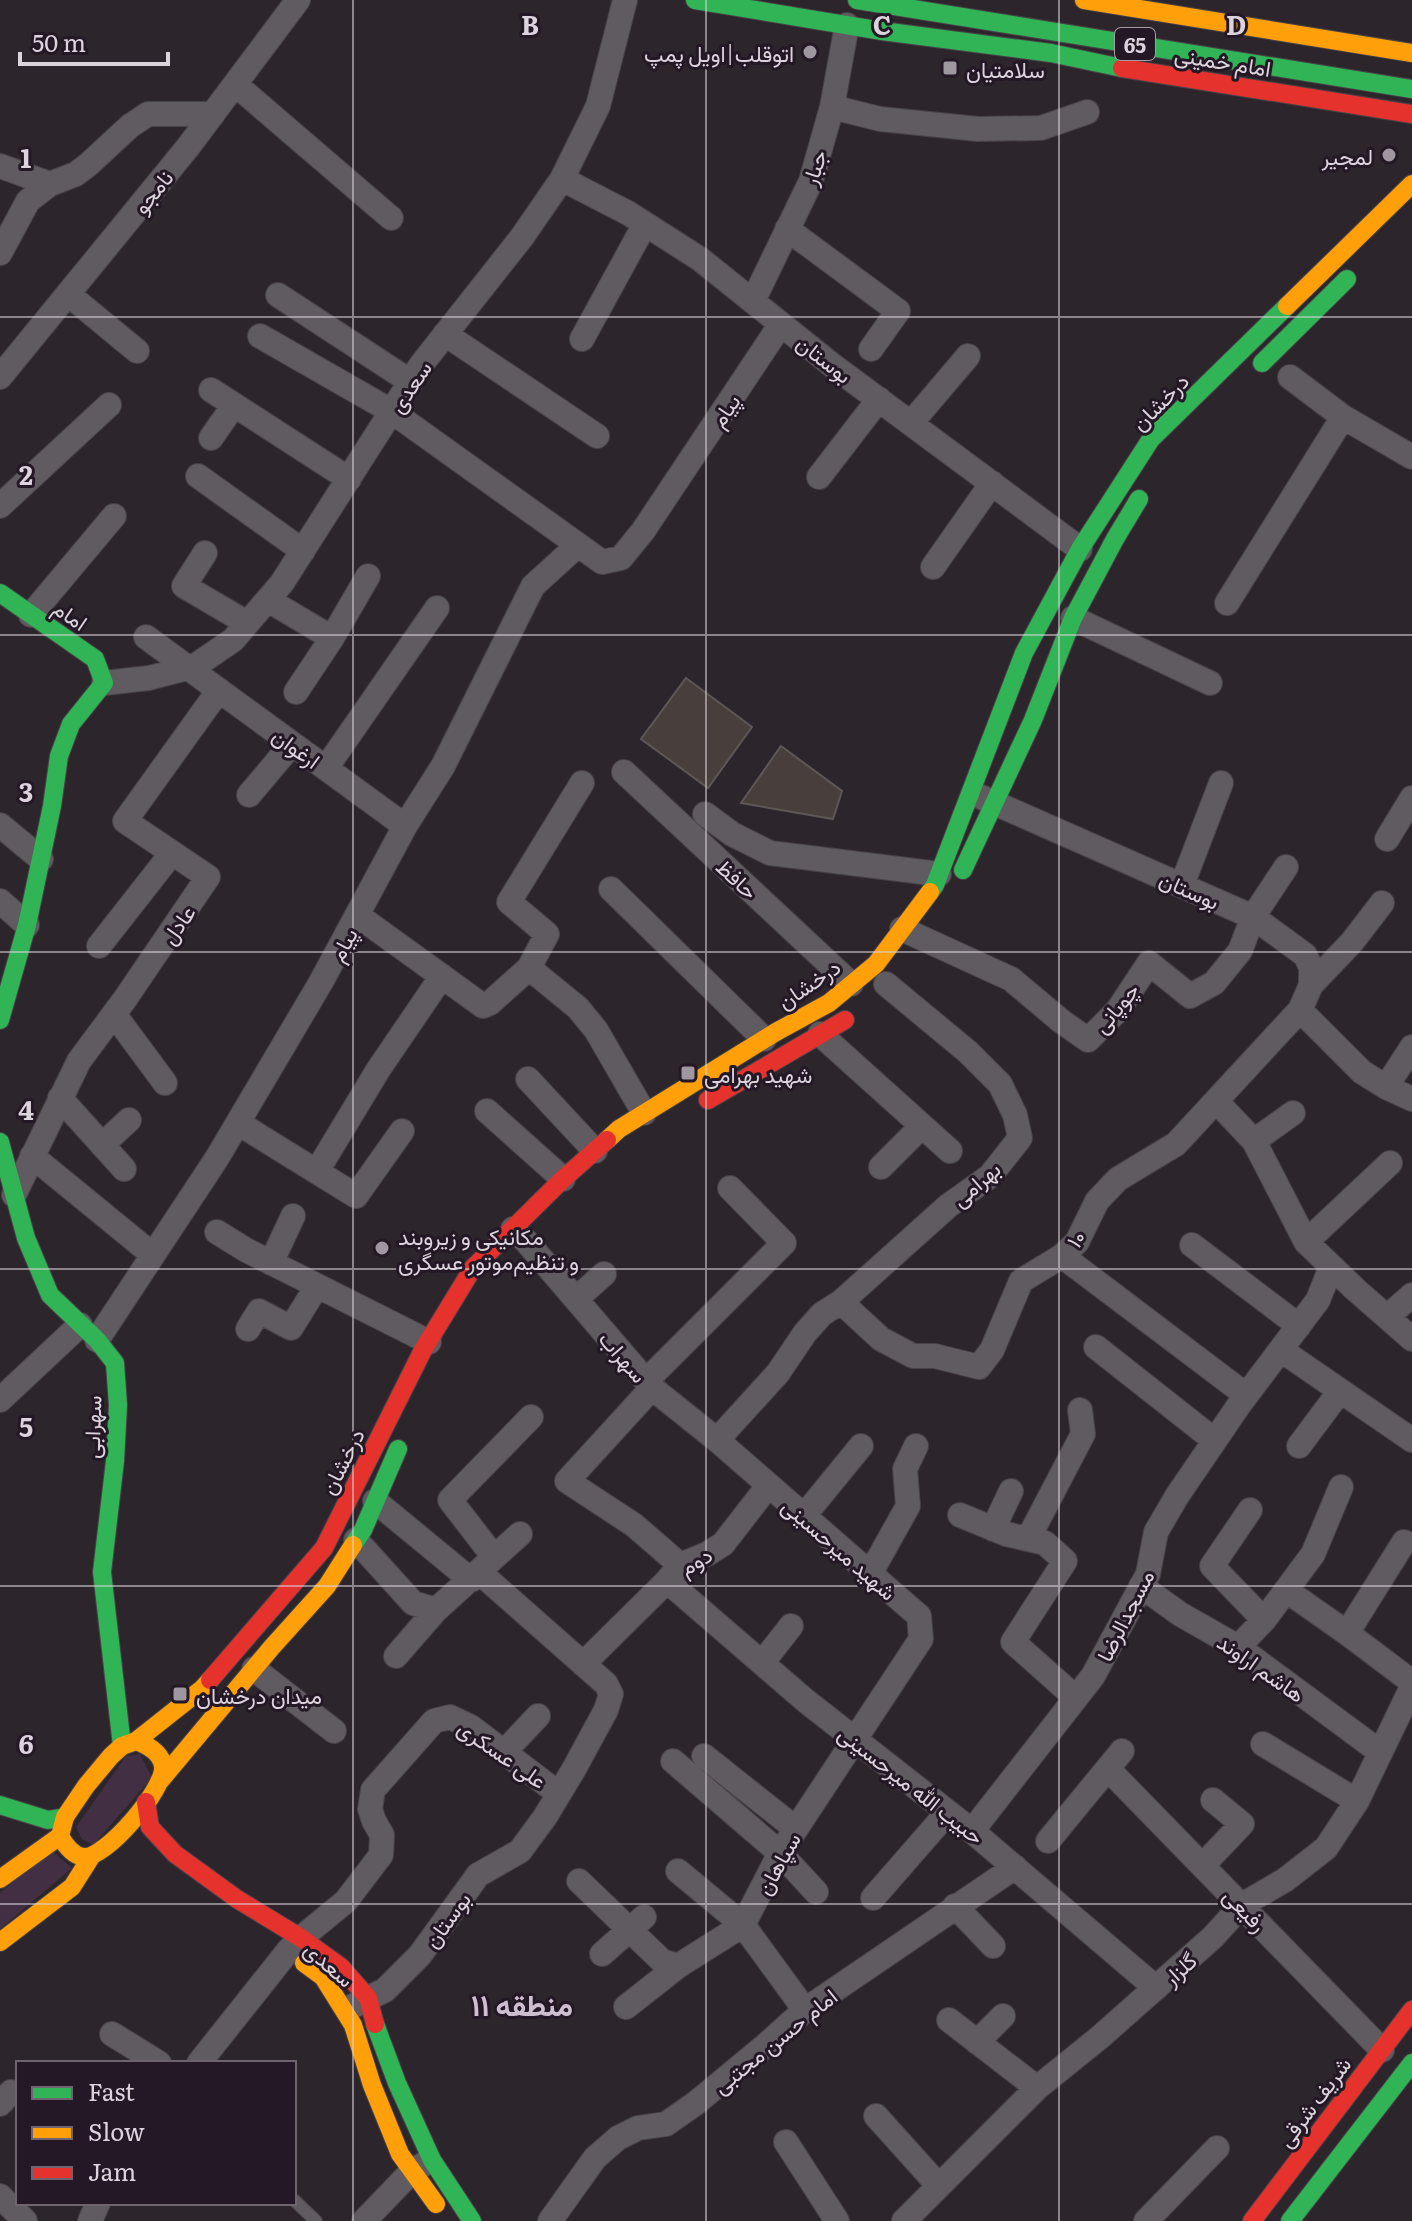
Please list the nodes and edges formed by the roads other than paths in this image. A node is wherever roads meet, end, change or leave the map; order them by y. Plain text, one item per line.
1 (298, 0) edge
2 (625, 0) edge
3 (695, 0) edge
4 (857, 0) edge
5 (1084, 0) edge
6 (1161, 0) edge
7 (1230, 6) edge
8 (847, 25) junction
9 (1412, 43) edge
10 (1412, 53) edge
11 (235, 84) junction
12 (1412, 89) edge
13 (832, 107) junction
14 (1087, 112) dead end
15 (213, 114) junction
16 (1412, 114) edge
17 (0, 166) edge
18 (562, 179) junction
19 (50, 184) junction
20 (1412, 184) edge
21 (391, 218) dead end
22 (645, 224) junction
23 (787, 229) junction
24 (0, 253) edge
25 (1364, 262) dead end
26 (68, 294) junction
27 (278, 295) dead end
28 (753, 301) junction
29 (781, 324) junction
30 (445, 334) junction
31 (260, 336) dead end
32 (582, 339) dead end
33 (871, 349) dead end
34 (137, 351) dead end
35 (968, 356) dead end
36 (0, 377) edge
37 (1290, 377) dead end
38 (1246, 380) dead end
39 (411, 382) junction
40 (211, 390) dead end
41 (879, 399) junction
42 (109, 405) dead end
43 (234, 405) junction
44 (391, 411) junction
45 (1343, 417) junction
46 (911, 423) junction
47 (597, 436) dead end
48 (211, 438) dead end
49 (1412, 457) edge
50 (198, 476) dead end
51 (819, 477) dead end
52 (349, 479) junction
53 (992, 483) junction
54 (1147, 487) dead end
55 (0, 506) edge
56 (114, 516) dead end
57 (578, 545) junction
58 (1080, 549) junction
59 (303, 551) junction
60 (205, 553) dead end
61 (933, 567) dead end
62 (368, 576) dead end
63 (0, 593) edge
64 (268, 600) junction
65 (1227, 603) dead end
66 (437, 608) dead end
67 (31, 615) junction
68 (1073, 618) junction
69 (247, 623) junction
70 (146, 637) dead end
71 (332, 638) junction
72 (188, 668) junction
73 (104, 683) junction
74 (1210, 683) dead end
75 (219, 690) junction
76 (296, 692) dead end
77 (292, 744) junction
78 (326, 768) junction
79 (624, 772) dead end
80 (582, 783) dead end
81 (1221, 783) dead end
82 (971, 792) junction
83 (249, 795) dead end
84 (1412, 798) edge
85 (994, 803) junction
86 (705, 814) dead end
87 (0, 825) edge
88 (405, 826) junction
89 (1387, 839) dead end
90 (172, 853) junction
91 (41, 859) junction
92 (1286, 867) dead end
93 (946, 883) junction
94 (1182, 885) junction
95 (611, 889) dead end
96 (0, 901) edge
97 (1382, 903) dead end
98 (357, 915) junction
99 (1253, 917) junction
100 (27, 925) junction
101 (916, 936) junction
102 (99, 946) dead end
103 (529, 968) junction
104 (442, 976) junction
105 (851, 984) junction
106 (887, 984) dead end
107 (1311, 985) junction
108 (857, 1009) dead end
109 (1300, 1010) junction
110 (114, 1014) junction
111 (0, 1020) edge
112 (820, 1034) junction
113 (764, 1039) junction
114 (1412, 1047) edge
115 (528, 1079) dead end
116 (165, 1083) dead end
117 (1386, 1087) junction
118 (60, 1098) junction
119 (1412, 1099) edge
120 (1217, 1102) junction
121 (487, 1111) dead end
122 (688, 1112) dead end
123 (644, 1113) junction
124 (1293, 1113) dead end
125 (129, 1120) dead end
126 (238, 1123) junction
127 (922, 1126) junction
128 (402, 1131) dead end
129 (1254, 1141) junction
130 (0, 1142) edge
131 (102, 1145) junction
132 (595, 1151) junction
133 (950, 1151) dead end
134 (32, 1156) junction
135 (1390, 1163) dead end
136 (881, 1167) dead end
137 (124, 1169) dead end
138 (317, 1171) junction
139 (563, 1179) junction
140 (730, 1188) dead end
141 (11, 1211) edge
142 (293, 1216) dead end
143 (217, 1232) dead end
144 (524, 1237) junction
145 (1306, 1242) junction
146 (1192, 1245) dead end
147 (153, 1255) junction
148 (1062, 1256) junction
149 (271, 1263) junction
150 (1331, 1267) junction
151 (604, 1274) dead end
152 (317, 1286) junction
153 (1412, 1295) edge
154 (576, 1299) junction
155 (841, 1302) junction
156 (1387, 1317) junction
157 (1299, 1326) junction
158 (248, 1329) dead end
159 (89, 1332) junction
160 (1412, 1339) edge
161 (429, 1342) junction
162 (1096, 1347) dead end
163 (1281, 1350) junction
164 (649, 1384) junction
165 (1340, 1391) junction
166 (1246, 1395) junction
167 (0, 1400) edge
168 (1080, 1410) dead end
169 (531, 1417) dead end
170 (405, 1433) dead end
171 (717, 1440) junction
172 (1214, 1440) junction
173 (1412, 1440) edge
174 (861, 1446) dead end
175 (916, 1446) dead end
176 (1299, 1446) dead end
177 (567, 1481) joint
178 (768, 1486) junction
179 (1341, 1487) dead end
180 (1011, 1491) dead end
181 (375, 1501) junction
182 (1250, 1510) dead end
183 (960, 1515) dead end
184 (803, 1517) junction
185 (993, 1529) junction
186 (520, 1534) dead end
187 (1028, 1539) junction
188 (356, 1540) junction
189 (1404, 1542) dead end
190 (481, 1570) junction
191 (674, 1573) junction
192 (870, 1574) junction
193 (1141, 1586) junction
194 (1287, 1591) junction
195 (436, 1610) junction
196 (1264, 1620) junction
197 (791, 1626) dead end
198 (1347, 1633) junction
199 (1238, 1647) junction
200 (396, 1656) dead end
201 (762, 1663) junction
202 (583, 1664) junction
203 (254, 1669) junction
204 (1412, 1684) edge
205 (1076, 1698) junction
206 (538, 1716) dead end
207 (334, 1731) dead end
208 (855, 1739) junction
209 (129, 1744) junction
210 (1263, 1744) dead end
211 (504, 1752) junction
212 (1380, 1752) junction
213 (704, 1756) dead end
214 (673, 1761) dead end
215 (160, 1781) junction
216 (559, 1794) junction
217 (1213, 1800) dead end
218 (1357, 1801) junction
219 (146, 1802) junction
220 (0, 1805) edge
221 (948, 1812) junction
222 (65, 1817) junction
223 (796, 1829) junction
224 (972, 1831) junction
225 (60, 1836) junction
226 (1048, 1841) dead end
227 (780, 1853) junction
228 (91, 1857) junction
229 (154, 1859) dead end
230 (1203, 1865) junction
231 (1015, 1867) junction
232 (678, 1871) dead end
233 (0, 1879) edge
234 (579, 1881) dead end
235 (816, 1892) dead end
236 (873, 1898) dead end
237 (1242, 1905) junction
238 (955, 1906) junction
239 (636, 1923) junction
240 (743, 1925) junction
241 (0, 1942) edge
242 (294, 1944) junction
243 (993, 1946) dead end
244 (602, 1954) dead end
245 (678, 1966) junction
246 (1156, 1988) junction
247 (368, 1998) junction
248 (626, 2007) dead end
249 (805, 2010) junction
250 (1412, 2010) edge
251 (344, 2011) junction
252 (1003, 2016) dead end
253 (949, 2020) dead end
254 (112, 2034) dead end
255 (977, 2042) junction
256 (1382, 2050) junction
257 (156, 2061) edge
258 (201, 2061) edge
259 (1411, 2067) edge
260 (1037, 2088) junction
261 (876, 2116) dead end
262 (786, 2142) dead end
263 (1217, 2148) dead end
264 (422, 2166) junction
265 (939, 2186) junction
266 (0, 2196) edge
267 (296, 2202) edge
268 (1159, 2216) edge
269 (446, 2219) dead end
270 (1255, 2220) edge
271 (25, 2221) edge
272 (316, 2221) edge
273 (364, 2221) edge
274 (472, 2221) edge
275 (550, 2221) edge
276 (837, 2221) edge
277 (904, 2221) edge
278 (1290, 2221) edge

1 - 11 street, نامجو
2 - 18 street, سعدی
3 - 8 main road, امام خمینی
4 - 12 main road, 65
5 - 10 main road, 65
6 - 7 main road
7 - 9 main road
8 - 13 street, جبار
8 - 16 main road, امام خمینی
11 - 15 street, نامجو
11 - 21 street
13 - 14 street
13 - 23 street, جبار
15 - 19 street
15 - 26 street, نامجو
17 - 19 street
18 - 22 street, بوستان
18 - 30 street, سعدی
19 - 24 street
20 - 58 main road, درخشان
22 - 28 street, بوستان
22 - 32 street
23 - 28 street, جبار
23 - 33 street
25 - 38 main road
26 - 34 street
26 - 36 street, نامجو
27 - 39 street
28 - 29 street, بوستان
29 - 41 street, بوستان
29 - 57 street, پیام
30 - 39 street, سعدی
30 - 47 street
31 - 44 street
35 - 46 street
37 - 45 street
39 - 44 street, سعدی
40 - 43 street
41 - 46 street, بوستان
41 - 51 street
42 - 55 street
43 - 48 street
43 - 52 street
44 - 52 street, سعدی
44 - 57 street
45 - 49 street
45 - 65 street
46 - 53 street, بوستان
50 - 59 street
52 - 59 street, سعدی
53 - 58 street, بوستان
53 - 61 street
54 - 68 main road, درخشان
56 - 67 street
57 - 88 street, پیام
58 - 82 main road, درخشان
59 - 64 street, سعدی
60 - 69 street
62 - 71 street
63 - 67 main road, امام
64 - 69 street, سعدی
64 - 71 street
66 - 78 street
67 - 73 main road, امام
68 - 74 street
68 - 85 main road, درخشان
69 - 72 street, سعدی
70 - 72 street, ارغوان
71 - 76 street
72 - 73 street, سعدی
72 - 75 street, ارغوان
73 - 91 main road
75 - 77 street, ارغوان
75 - 90 street, عادل
77 - 78 street, ارغوان
77 - 83 street
78 - 88 street, ارغوان
79 - 105 street, حافظ
80 - 103 street
81 - 94 street
82 - 85 street, بوستان
82 - 93 main road, درخشان
84 - 89 street
85 - 93 main road, درخشان
85 - 94 street, بوستان
86 - 93 street
87 - 91 street
88 - 98 street, پیام
90 - 102 street
90 - 110 street, عادل
91 - 100 main road
92 - 99 street
93 - 101 main road, درخشان
94 - 99 street, بوستان
95 - 113 street
96 - 100 street
97 - 107 street
98 - 104 street
98 - 126 street, پیام
99 - 101 street, چوپانی
99 - 107 street, بوستان
100 - 111 main road
101 - 105 main road, درخشان
103 - 104 street
103 - 123 street
104 - 138 street
105 - 113 main road, درخشان
106 - 155 street, بهرامی
107 - 109 street
108 - 112 main road
109 - 117 street
109 - 120 street, ۱۰
110 - 116 street
110 - 118 street, عادل
112 - 122 main road
112 - 127 street
113 - 123 main road, درخشان
114 - 117 street
115 - 132 street
117 - 119 street
118 - 131 street
118 - 134 street, عادل
120 - 129 street
120 - 148 street, ۱۰
121 - 139 street
123 - 132 main road, درخشان
124 - 129 street
125 - 131 street
126 - 138 street
126 - 147 street, پیام
127 - 133 street
127 - 136 street
128 - 138 street
129 - 145 street
130 - 141 main road, سهرابی
131 - 137 street
132 - 139 main road, درخشان
134 - 141 street, عادل
134 - 147 street
135 - 145 street
139 - 144 main road, درخشان
140 - 164 street
141 - 159 main road, سهرابی
142 - 149 street
143 - 149 street
144 - 154 street, سهراب
144 - 161 main road, درخشان
145 - 150 street
146 - 157 street
147 - 159 street, پیام
148 - 155 street, ۱۰
148 - 166 street
149 - 152 street
150 - 156 street
150 - 157 street, مسجدالرضا
151 - 154 street
152 - 158 street
152 - 161 street
153 - 156 street
154 - 164 street, سهراب
155 - 171 street
156 - 160 street
157 - 163 street, مسجدالرضا
159 - 167 street, پیام
159 - 209 main road, سهرابی
161 - 209 main road, درخشان
162 - 172 street
163 - 165 street
163 - 166 street, مسجدالرضا
164 - 171 street, شهید میرحسینی
164 - 177 street, سهراب
165 - 173 street
165 - 176 street
166 - 172 street, مسجدالرضا
168 - 187 street
169 - 190 street
170 - 181 main road, درخشان
171 - 178 street, شهید میرحسینی
172 - 193 street, مسجدالرضا
174 - 184 street
175 - 192 street
177 - 191 street, حبیب الله میرحسینی
178 - 184 street, شهید میرحسینی
178 - 191 street, دوم
179 - 194 street
180 - 185 street
181 - 188 main road, درخشان
181 - 190 street
182 - 196 street
183 - 185 street
184 - 192 street, شهید میرحسینی
185 - 187 street
186 - 190 street
187 - 205 street
188 - 195 street
188 - 203 main road, درخشان
189 - 198 street
190 - 195 street
190 - 202 street
191 - 201 street, حبیب الله میرحسینی
191 - 202 street, دوم
192 - 208 street, شهید میرحسینی
193 - 199 street, هاشم اراوند
193 - 205 street, مسجدالرضا
194 - 196 street
194 - 198 street
195 - 200 street
196 - 199 street
197 - 201 street
198 - 204 street
199 - 212 street, هاشم اراوند
201 - 208 street, حبیب الله میرحسینی
202 - 216 street, بوستان
203 - 207 street
203 - 215 main road, درخشان
204 - 212 street, گلزار
205 - 224 street, مسجدالرضا
206 - 211 street
208 - 221 street, حبیب الله میرحسینی
208 - 223 street, سپاهان
209 - 215 main road
209 - 222 main road
210 - 218 street
211 - 216 street, علی عسکری
211 - 242 street, علی عسکری
212 - 218 street, گلزار
213 - 223 street
214 - 227 street
215 - 219 main road
216 - 247 street, بوستان
217 - 230 street
218 - 237 street, گلزار
219 - 228 main road
219 - 242 main road, سعدی
220 - 222 main road
221 - 224 street, حبیب الله میرحسینی
221 - 236 street
222 - 225 main road
223 - 227 street, سپاهان
224 - 231 street, حبیب الله میرحسینی
225 - 228 main road
225 - 233 main road
226 - 230 street, رفیعی
227 - 235 street
227 - 240 street, سپاهان
228 - 241 main road
229 - 242 main road, سعدی
230 - 237 street, رفیعی
231 - 238 street, امام حسن مجتبی
231 - 246 street, حبیب الله میرحسینی
232 - 240 street
234 - 239 street
237 - 246 street, گلزار
237 - 256 street, رفیعی
238 - 243 street
238 - 249 street, امام حسن مجتبی
239 - 244 street
239 - 245 street
240 - 245 street
240 - 249 street
242 - 247 main road, سعدی
242 - 251 main road, سعدی
242 - 258 street, علی عسکری
245 - 248 street
246 - 260 street, گلزار
247 - 251 street, بوستان
247 - 264 main road, سعدی
249 - 275 street, امام حسن مجتبی
250 - 256 main road, شریف شرقی
251 - 264 main road, سعدی
252 - 255 street
253 - 255 street
254 - 257 street
255 - 260 street
256 - 270 main road, شریف شرقی
259 - 278 main road
260 - 265 street, گلزار
261 - 265 street
262 - 276 street
263 - 268 street
264 - 269 main road, سعدی
264 - 273 street
264 - 274 main road, سعدی
265 - 277 street, گلزار
266 - 271 street
267 - 272 lane

